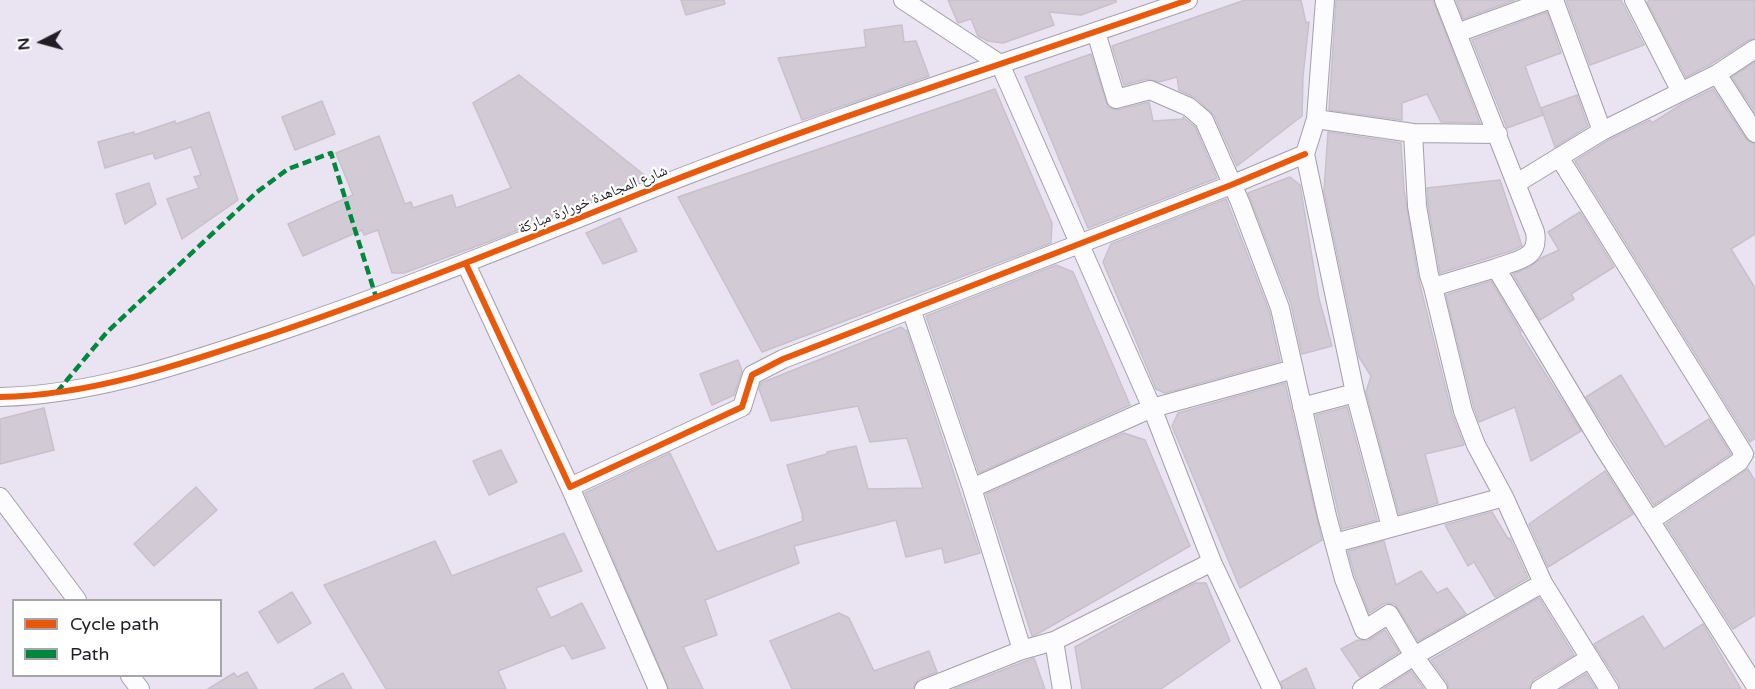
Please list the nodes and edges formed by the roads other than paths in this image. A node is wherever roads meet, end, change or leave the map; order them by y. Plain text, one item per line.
1 (903, 0) edge
2 (1188, 0) edge
3 (1325, 0) edge
4 (1444, 0) edge
5 (1548, 0) edge
6 (1554, 0) edge
7 (1636, 1) edge
8 (1096, 32) junction
9 (1457, 33) junction
10 (1755, 49) edge
11 (1000, 64) junction
12 (1717, 74) junction
13 (1681, 92) junction
14 (1316, 119) junction
15 (1602, 131) junction
16 (1413, 133) junction
17 (1755, 133) edge
18 (1498, 134) junction
19 (1305, 154) junction
20 (1559, 158) junction
21 (1516, 183) junction
22 (1231, 185) junction
23 (1079, 243) junction
24 (466, 264) junction
25 (1496, 268) junction
26 (1433, 287) junction
27 (911, 309) junction
28 (1294, 369) junction
29 (1355, 393) junction
30 (0, 397) edge
31 (1302, 407) junction
32 (1152, 408) junction
33 (570, 487) junction
34 (972, 488) junction
35 (1504, 496) junction
36 (0, 497) edge
37 (1650, 521) junction
38 (1391, 528) junction
39 (1335, 543) junction
40 (1212, 562) junction
41 (1543, 583) junction
42 (76, 599) edge
43 (1054, 641) junction
44 (1022, 650) junction
45 (1414, 656) junction
46 (1590, 658) junction
47 (1754, 687) edge
48 (658, 689) edge
49 (924, 689) edge
50 (1062, 689) edge
51 (1272, 689) edge
52 (1362, 689) edge
53 (1438, 689) edge
54 (1540, 689) edge
55 (1609, 689) edge

1 - 11 street
2 - 8 street, شارع المجاهدة خورارة مباركة
3 - 14 street
4 - 9 street
5 - 9 street
6 - 15 street
7 - 13 street
8 - 11 street, شارع المجاهدة خورارة مباركة
8 - 22 street
9 - 18 street
10 - 12 street
11 - 23 street
11 - 24 street, شارع المجاهدة خورارة مباركة
12 - 13 street
12 - 17 street
13 - 15 street
14 - 16 street
14 - 19 street
15 - 20 street
16 - 18 street
16 - 26 street
18 - 21 street
19 - 22 street
19 - 29 street
20 - 21 street
20 - 37 street
21 - 25 street
22 - 23 street
22 - 28 street
23 - 27 street
23 - 32 street
24 - 30 street, شارع المجاهدة خورارة مباركة
24 - 33 street
25 - 26 street
25 - 37 street
26 - 35 street
27 - 33 street
27 - 34 street
28 - 31 street
28 - 32 street
29 - 31 street
29 - 38 street
31 - 39 street
32 - 34 street
32 - 40 street
33 - 48 street
34 - 44 street
35 - 38 street
35 - 41 street
36 - 42 street
37 - 47 street
38 - 39 street
39 - 45 street
40 - 43 street
40 - 51 street
41 - 45 street
41 - 46 street
43 - 44 street
43 - 50 street
44 - 49 street
45 - 52 street
45 - 53 street
46 - 54 street
46 - 55 street

